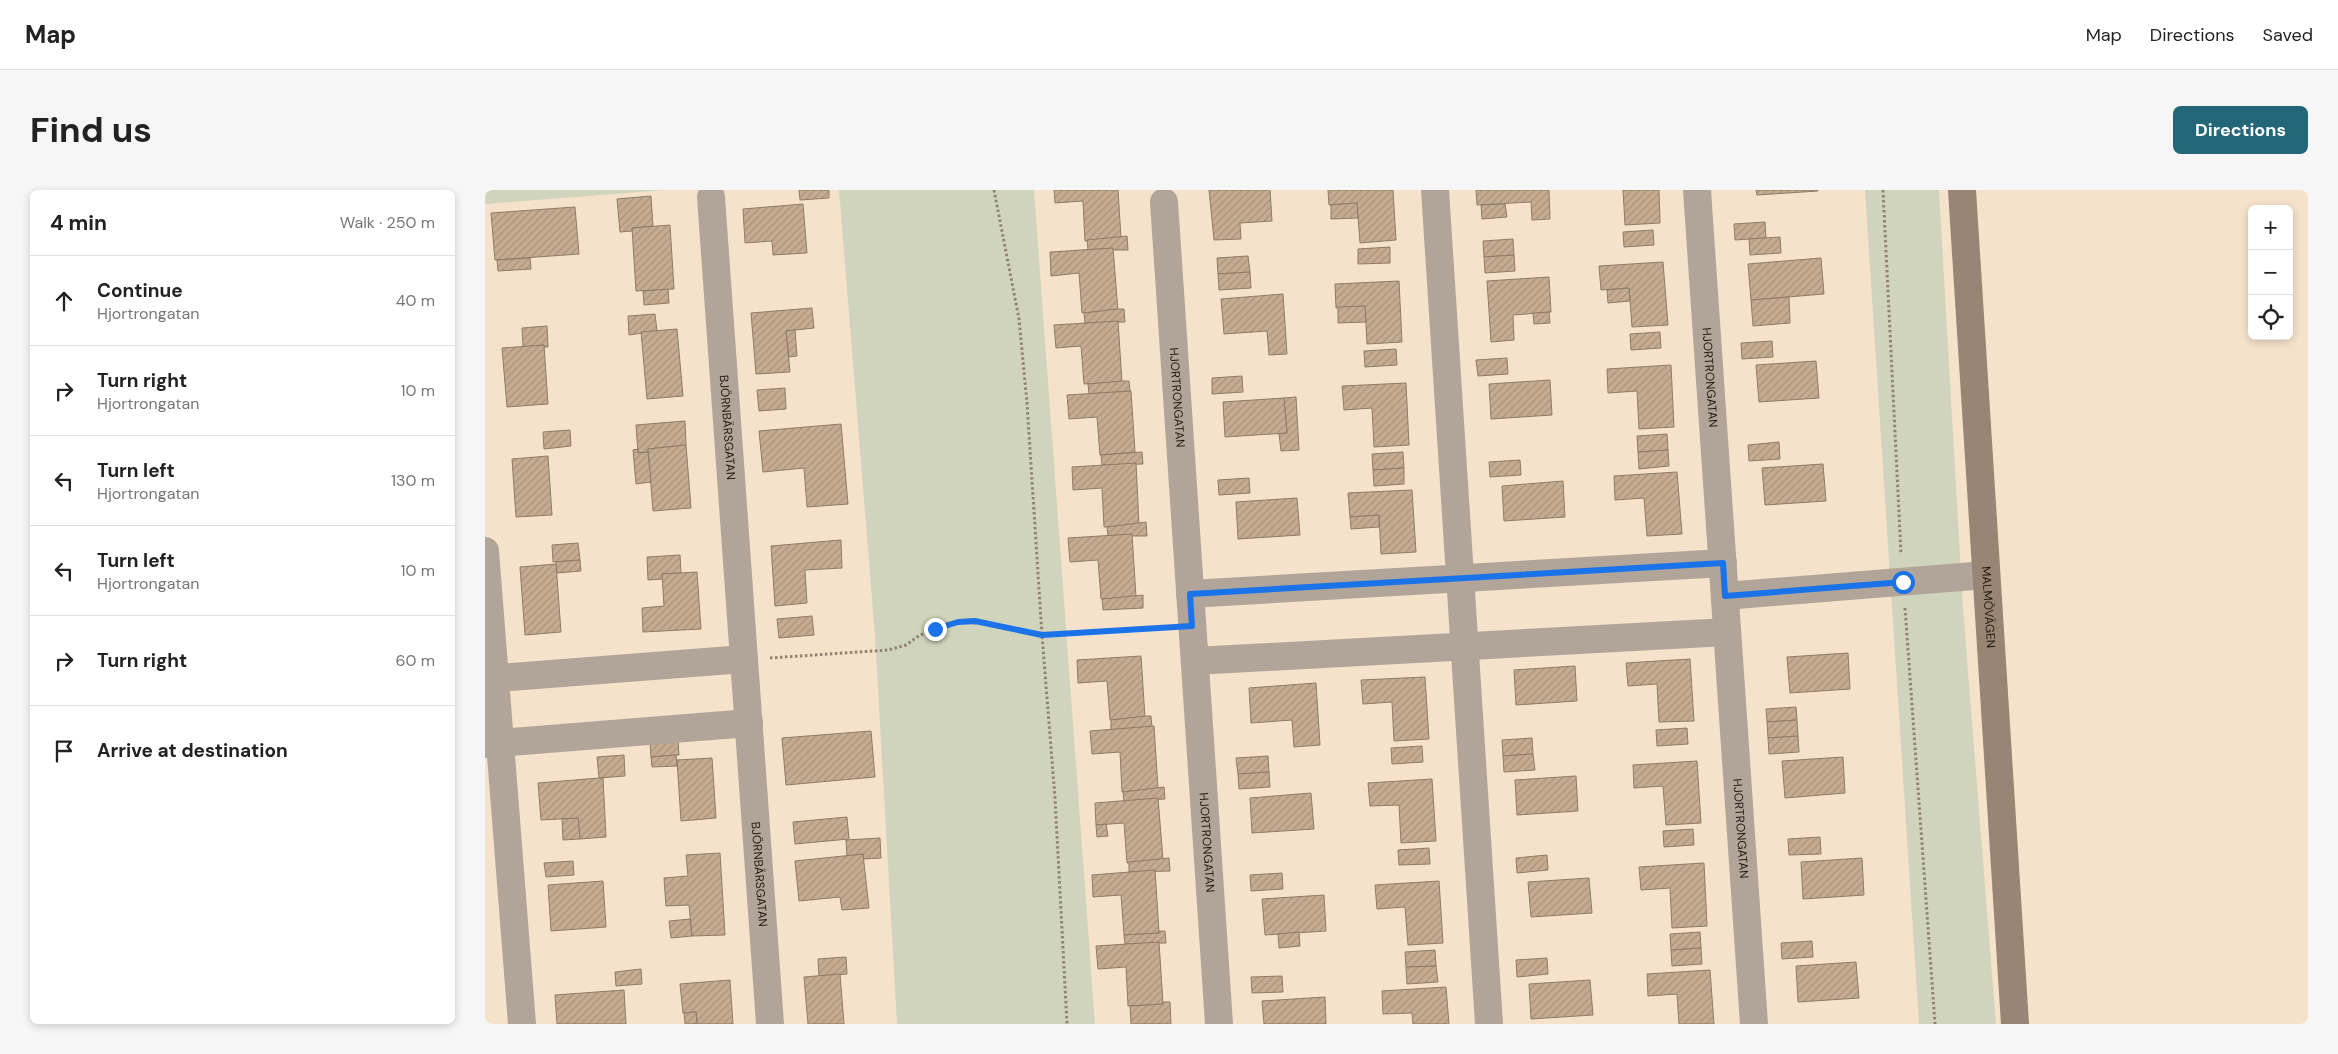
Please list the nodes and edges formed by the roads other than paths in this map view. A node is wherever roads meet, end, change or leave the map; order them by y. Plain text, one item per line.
1 (1435, 190) edge
2 (1697, 190) edge
3 (1962, 190) edge
4 (711, 197) dead end
5 (1164, 202) dead end
6 (485, 551) edge
7 (1723, 563) junction
8 (1986, 575) junction
9 (1460, 578) junction
10 (1190, 594) junction
11 (1725, 596) junction
12 (1727, 632) junction
13 (1465, 646) junction
14 (744, 659) junction
15 (1195, 661) junction
16 (490, 679) edge
17 (749, 723) junction
18 (493, 744) edge
19 (522, 1024) edge
20 (771, 1024) edge
21 (1219, 1024) edge
22 (1489, 1024) edge
23 (1753, 1024) edge
24 (2015, 1024) edge

1 - 9 street
2 - 7 street, HJORTRONGATAN
3 - 8 main road, MALMÖVÄGEN
4 - 14 street, BJÖRNBÄRSGATAN
5 - 10 street, HJORTRONGATAN
6 - 16 street
7 - 9 street
7 - 11 street, HJORTRONGATAN
8 - 11 street
8 - 24 main road, MALMÖVÄGEN
9 - 10 street
9 - 13 street
10 - 15 street, HJORTRONGATAN
11 - 12 street, HJORTRONGATAN
12 - 13 street
12 - 23 street, HJORTRONGATAN
13 - 15 street
13 - 22 street
14 - 16 street
14 - 17 street, BJÖRNBÄRSGATAN
15 - 21 street, HJORTRONGATAN
16 - 18 street
17 - 18 street
17 - 20 street, BJÖRNBÄRSGATAN
18 - 19 street

